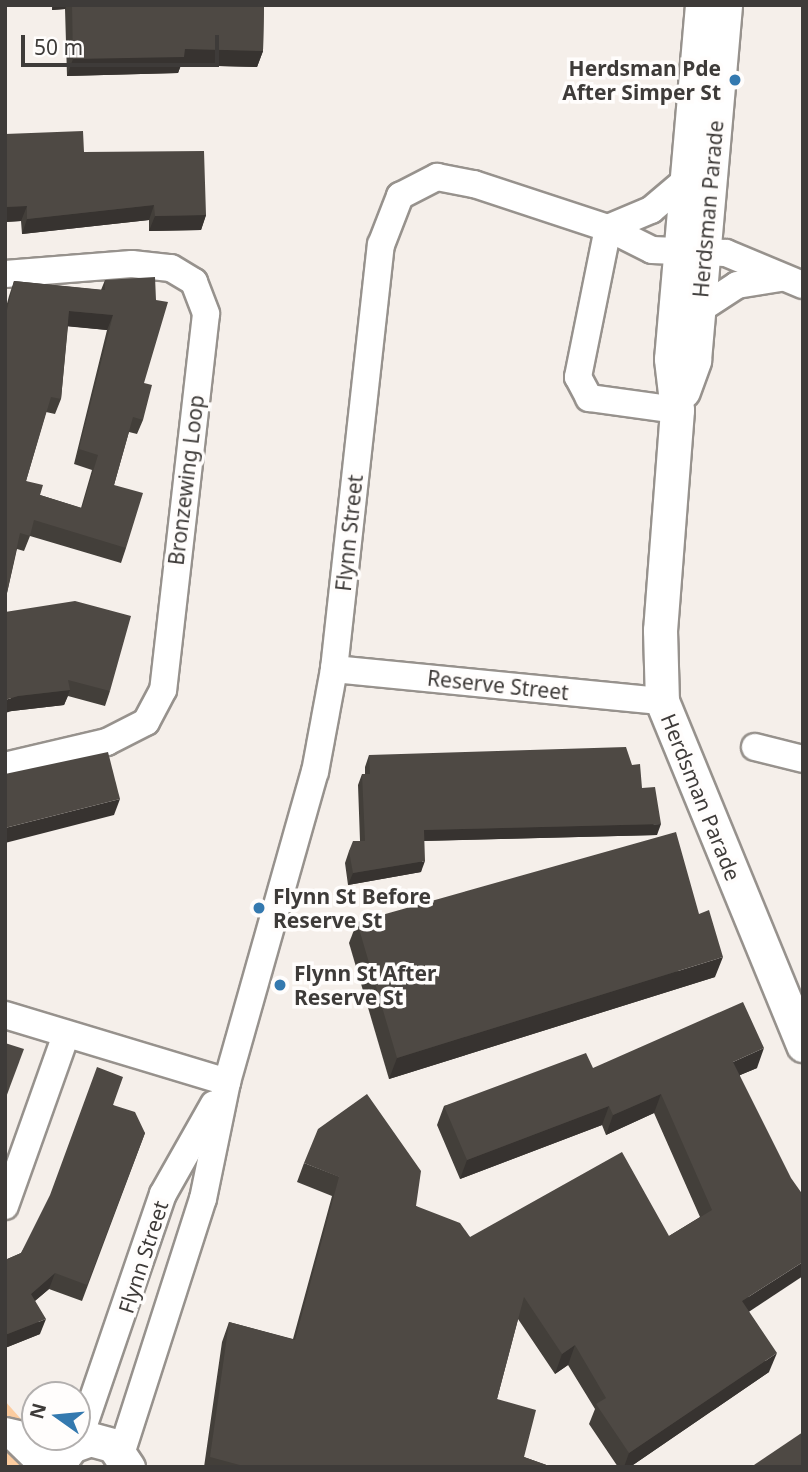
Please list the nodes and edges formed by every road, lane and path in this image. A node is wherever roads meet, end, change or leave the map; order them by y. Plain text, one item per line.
1 (702, 5) edge
2 (725, 5) edge
3 (685, 181) junction
4 (608, 228) junction
5 (692, 253) junction
6 (5, 274) edge
7 (791, 281) edge
8 (699, 310) junction
9 (677, 410) junction
10 (334, 669) junction
11 (662, 701) junction
12 (755, 747) dead end
13 (803, 759) edge
14 (5, 766) edge
15 (5, 1015) edge
16 (66, 1035) junction
17 (803, 1045) edge
18 (226, 1082) junction
19 (5, 1206) edge
20 (91, 1389) edge
21 (6, 1431) edge
22 (91, 1444) edge
23 (125, 1460) edge
24 (44, 1467) edge

1 - 3 main road, Herdsman Parade
2 - 5 main road, Herdsman Parade
3 - 4 street
3 - 5 main road, Herdsman Parade
4 - 5 street, Flynn Street
4 - 9 street
4 - 10 street, Flynn Street
5 - 7 street, Flynn Street
5 - 8 main road, Herdsman Parade
5 - 9 main road, Herdsman Parade
6 - 14 street, Bronzewing Loop
7 - 8 street
8 - 9 main road, Herdsman Parade
9 - 11 main road, Herdsman Parade
10 - 11 street, Reserve Street
10 - 18 street, Flynn Street
11 - 17 main road, Herdsman Parade
12 - 13 street
15 - 16 street
16 - 18 street
16 - 19 street
18 - 20 street, Flynn Street
18 - 23 street, Flynn Street
21 - 24 street
22 - 23 main road

